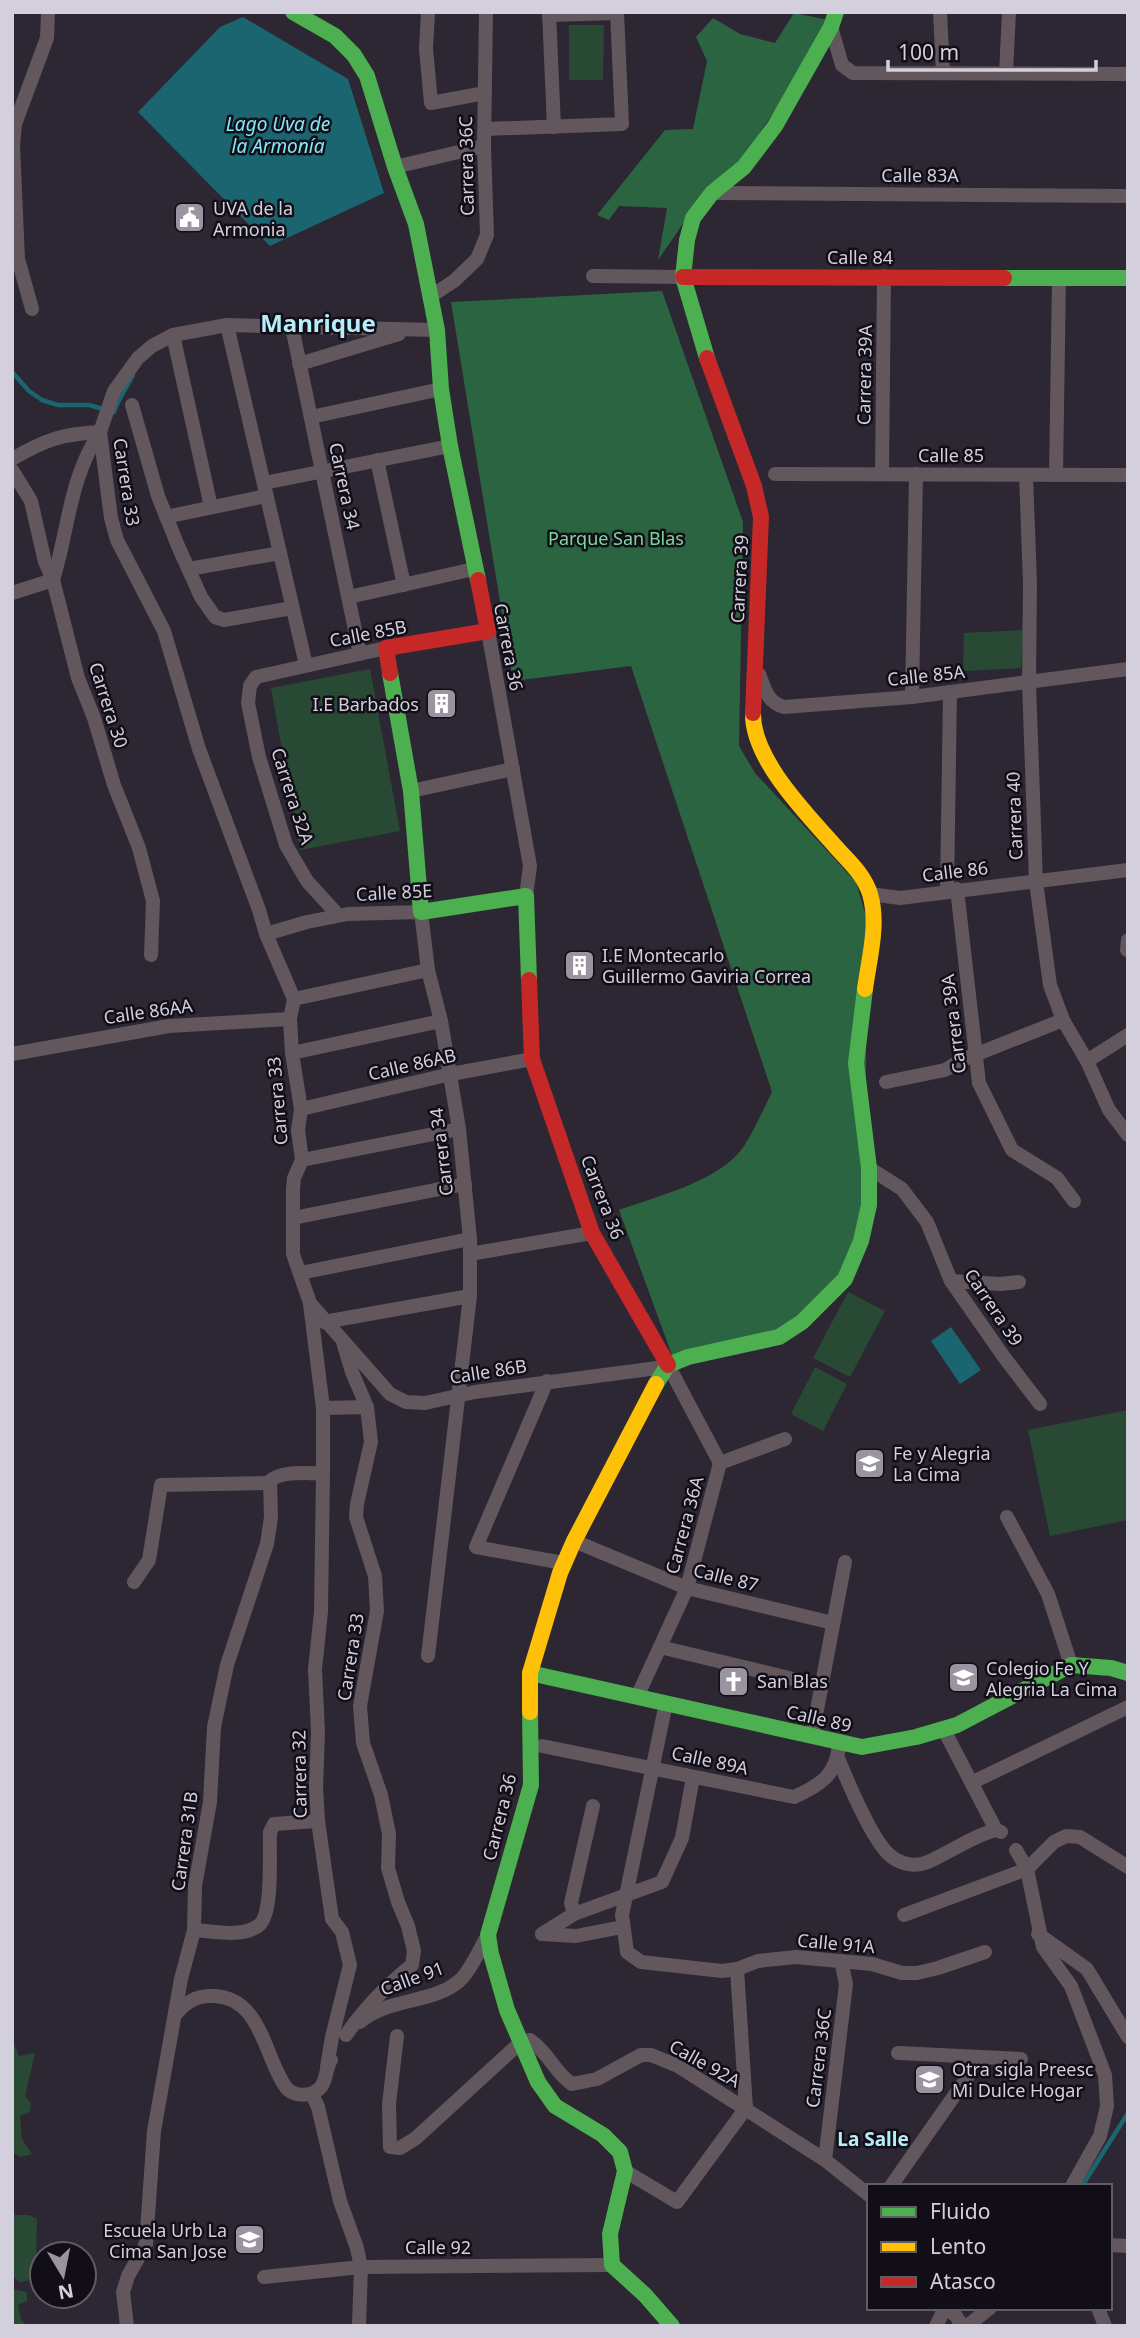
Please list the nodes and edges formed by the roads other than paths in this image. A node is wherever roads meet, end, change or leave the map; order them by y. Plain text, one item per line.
1 (48, 12) edge
2 (293, 12) edge
3 (428, 12) edge
4 (486, 12) edge
5 (940, 12) edge
6 (1009, 12) edge
7 (617, 13) edge
8 (549, 14) edge
9 (833, 20) edge
10 (943, 73) junction
11 (1006, 73) junction
12 (1128, 74) edge
13 (485, 93) junction
14 (554, 127) junction
15 (485, 129) junction
16 (484, 146) junction
17 (395, 167) junction
18 (712, 192) junction
19 (1128, 196) edge
20 (593, 276) dead end
21 (884, 276) junction
22 (682, 277) junction
23 (1059, 278) junction
24 (1128, 278) edge
25 (431, 296) junction
26 (32, 309) dead end
27 (227, 325) junction
28 (292, 327) junction
29 (412, 330) junction
30 (437, 330) junction
31 (173, 335) junction
32 (299, 364) junction
33 (441, 389) junction
34 (132, 405) dead end
35 (311, 417) junction
36 (100, 432) junction
37 (450, 446) junction
38 (12, 458) edge
39 (377, 460) junction
40 (12, 470) edge
41 (322, 471) junction
42 (775, 474) dead end
43 (882, 474) junction
44 (916, 474) junction
45 (1026, 475) junction
46 (1056, 475) junction
47 (1128, 475) edge
48 (265, 490) junction
49 (211, 508) junction
50 (166, 517) junction
51 (280, 553) junction
52 (188, 569) junction
53 (474, 569) junction
54 (54, 580) junction
55 (404, 585) junction
56 (12, 593) edge
57 (349, 597) junction
58 (292, 608) junction
59 (488, 631) junction
60 (386, 648) junction
61 (360, 654) junction
62 (754, 663) junction
63 (306, 666) junction
64 (1128, 669) edge
65 (256, 677) joint
66 (1029, 682) junction
67 (950, 692) junction
68 (912, 697) junction
69 (513, 769) junction
70 (411, 791) junction
71 (1128, 870) edge
72 (1036, 882) junction
73 (952, 890) junction
74 (870, 894) junction
75 (526, 896) junction
76 (421, 912) junction
77 (338, 915) junction
78 (266, 934) junction
79 (152, 955) dead end
80 (428, 970) junction
81 (294, 999) junction
82 (290, 1019) junction
83 (1063, 1020) junction
84 (440, 1021) junction
85 (1128, 1035) edge
86 (292, 1053) junction
87 (12, 1054) edge
88 (975, 1055) junction
89 (532, 1059) junction
90 (1087, 1061) junction
91 (451, 1074) junction
92 (886, 1082) dead end
93 (301, 1109) junction
94 (459, 1129) junction
95 (1128, 1135) edge
96 (302, 1160) junction
97 (869, 1168) junction
98 (465, 1184) junction
99 (1074, 1202) dead end
100 (293, 1218) junction
101 (592, 1233) junction
102 (470, 1239) junction
103 (470, 1254) junction
104 (300, 1273) junction
105 (845, 1279) joint
106 (951, 1281) junction
107 (1019, 1282) dead end
108 (470, 1296) junction
109 (310, 1303) junction
110 (324, 1322) junction
111 (342, 1341) junction
112 (666, 1366) junction
113 (547, 1381) junction
114 (457, 1395) junction
115 (1040, 1404) dead end
116 (367, 1406) junction
117 (323, 1408) junction
118 (785, 1439) dead end
119 (720, 1463) junction
120 (323, 1473) junction
121 (270, 1483) junction
122 (1007, 1517) dead end
123 (573, 1541) junction
124 (845, 1562) dead end
125 (564, 1563) junction
126 (134, 1581) dead end
127 (687, 1588) junction
128 (833, 1623) junction
129 (660, 1647) junction
130 (428, 1656) dead end
131 (1071, 1665) junction
132 (530, 1673) junction
133 (1128, 1673) edge
134 (822, 1686) junction
135 (637, 1697) junction
136 (666, 1703) junction
137 (1128, 1707) edge
138 (944, 1730) junction
139 (812, 1736) junction
140 (542, 1746) dead end
141 (839, 1750) junction
142 (651, 1768) junction
143 (693, 1776) junction
144 (973, 1782) junction
145 (593, 1806) dead end
146 (318, 1821) junction
147 (1016, 1850) dead end
148 (1128, 1867) edge
149 (1027, 1870) junction
150 (626, 1896) junction
151 (574, 1914) junction
152 (904, 1915) dead end
153 (622, 1927) junction
154 (194, 1930) junction
155 (1038, 1934) junction
156 (488, 1935) junction
157 (985, 1952) dead end
158 (841, 1961) junction
159 (737, 1969) junction
160 (175, 2015) junction
161 (346, 2035) junction
162 (397, 2036) dead end
163 (1128, 2037) edge
164 (521, 2042) junction
165 (898, 2053) dead end
166 (980, 2059) junction
167 (1021, 2059) dead end
168 (327, 2067) junction
169 (312, 2094) junction
170 (746, 2108) junction
171 (825, 2160) junction
172 (625, 2171) junction
173 (892, 2184) edge
174 (1074, 2184) edge
175 (867, 2193) edge
176 (612, 2264) junction
177 (361, 2267) junction
178 (264, 2277) dead end
179 (945, 2310) edge
180 (948, 2310) edge
181 (975, 2310) edge
182 (987, 2310) edge
183 (965, 2325) edge
184 (127, 2326) edge
185 (359, 2326) edge
186 (672, 2326) edge
187 (936, 2326) edge

1 - 26 street
2 - 17 street, Carrera 36
3 - 13 street
4 - 13 street, Carrera 36C
5 - 10 street
6 - 11 street
7 - 8 street
7 - 14 street
8 - 14 street
9 - 10 street
9 - 18 street, Carrera 39
10 - 11 street
11 - 12 street
13 - 15 street, Carrera 36C
14 - 15 street
15 - 16 street, Carrera 36C
16 - 17 street
16 - 25 street, Carrera 36C
17 - 25 street, Carrera 36
18 - 19 street, Calle 83A
18 - 22 street, Carrera 39
20 - 22 street, Calle 84
21 - 22 street, Calle 84
21 - 23 street, Calle 84
21 - 43 street, Carrera 39A
22 - 62 street, Carrera 39
23 - 24 street, Calle 84
23 - 46 street
25 - 30 street, Carrera 36
27 - 28 street
27 - 31 street
27 - 48 street
28 - 29 street
28 - 32 street, Carrera 34
29 - 30 street
29 - 32 street
30 - 33 street, Carrera 36
31 - 36 street, Carrera 33
31 - 49 street
32 - 35 street, Carrera 34
33 - 35 street
33 - 37 street, Carrera 36
34 - 50 street
35 - 41 street, Carrera 34
36 - 38 street
36 - 54 street
36 - 78 street, Carrera 33
37 - 39 street
37 - 53 street, Carrera 36
39 - 41 street
39 - 55 street
40 - 54 street, Carrera 30
41 - 48 street
41 - 57 street, Carrera 34
42 - 43 street, Calle 85
43 - 44 street, Calle 85
44 - 45 street, Calle 85
44 - 68 street
45 - 46 street, Calle 85
45 - 66 street, Carrera 40
46 - 47 street, Calle 85
48 - 49 street
48 - 51 street
49 - 50 street
50 - 52 street
51 - 52 street
51 - 58 street
52 - 58 street
53 - 55 street
53 - 59 street, Carrera 36
54 - 56 street
54 - 79 street, Carrera 30
55 - 57 street
57 - 61 street, Carrera 34
58 - 63 street
59 - 60 street, Calle 85B
59 - 69 street, Carrera 36
60 - 61 street, Calle 85B
60 - 70 street, Carrera 34
61 - 63 street, Calle 85B
62 - 68 street, Calle 85A
62 - 74 street, Carrera 39
63 - 65 street, Calle 85B
64 - 66 street, Calle 85A
65 - 77 street, Carrera 32A
66 - 67 street, Calle 85A
66 - 72 street, Carrera 40
67 - 68 street, Calle 85A
67 - 73 street, Carrera 39A
69 - 70 street
69 - 75 street, Carrera 36
70 - 76 street, Carrera 34
71 - 72 street, Calle 86
72 - 73 street, Calle 86
72 - 83 street, Carrera 40
73 - 74 street, Calle 86
73 - 88 street, Carrera 39A
74 - 97 street, Carrera 39
75 - 76 street, Calle 85E
75 - 89 street, Carrera 36
76 - 77 street, Calle 85E
76 - 80 street, Carrera 34
77 - 78 street, Calle 85E
78 - 81 street, Carrera 33
80 - 81 street
80 - 84 street, Carrera 34
81 - 82 street, Carrera 33
82 - 86 street, Carrera 33
82 - 87 street, Calle 86AA
83 - 88 street
83 - 90 street, Carrera 40
84 - 86 street
84 - 91 street, Carrera 34
85 - 90 street
86 - 93 street, Carrera 33
88 - 92 street
88 - 99 street, Carrera 39A
89 - 91 street, Calle 86AB
89 - 101 street, Carrera 36
90 - 95 street, Carrera 40
91 - 93 street, Calle 86AB
91 - 94 street, Carrera 34
93 - 96 street, Carrera 33
94 - 96 street
94 - 98 street, Carrera 34
96 - 100 street, Carrera 33
97 - 105 street, Carrera 39
97 - 106 street, Carrera 39
98 - 100 street
98 - 102 street, Carrera 34
100 - 104 street, Carrera 33
101 - 103 street
101 - 112 street, Carrera 36
102 - 103 street, Carrera 34
102 - 104 street
103 - 108 street, Carrera 34
104 - 109 street, Carrera 33
105 - 112 street, Calle 86B
106 - 107 street
106 - 115 street, Carrera 39
108 - 110 street
108 - 114 street, Carrera 34
109 - 110 street, Carrera 33
109 - 117 street
110 - 111 street, Carrera 33
111 - 114 street, Calle 86B
111 - 116 street, Carrera 33
112 - 113 street, Calle 86B
112 - 119 street, Carrera 36A
112 - 123 street, Carrera 36
113 - 114 street, Calle 86B
113 - 125 street
114 - 130 street, Carrera 34
116 - 117 street
116 - 161 street, Carrera 33
117 - 120 street
118 - 119 street
119 - 127 street, Carrera 36A
120 - 121 street
120 - 146 street, Carrera 32
121 - 126 street
121 - 154 street, Carrera 31B
122 - 131 street
123 - 125 street, Carrera 36
123 - 127 street, Calle 87
124 - 128 street
125 - 132 street, Carrera 36
127 - 128 street, Calle 87
127 - 129 street, Carrera 36A
128 - 134 street
129 - 134 street
129 - 135 street, Carrera 36A
131 - 133 street
131 - 138 street, Calle 89
132 - 135 street, Calle 89
132 - 156 street, Carrera 36
134 - 139 street
135 - 136 street, Calle 89
136 - 139 street, Calle 89
136 - 142 street
137 - 144 street
138 - 141 street, Calle 89
138 - 144 street
139 - 141 street, Calle 89
140 - 142 street, Calle 89A
141 - 143 street, Calle 89A
141 - 144 street
142 - 143 street, Calle 89A
142 - 150 street
143 - 150 street
145 - 151 street
146 - 154 street
146 - 168 street, Carrera 32
147 - 149 street
148 - 149 street
149 - 152 street
149 - 155 street
150 - 151 street
150 - 153 street
151 - 153 street
153 - 159 street, Calle 91A
154 - 160 street, Carrera 31B
155 - 163 street
155 - 174 street
156 - 161 street, Calle 91
156 - 164 street, Carrera 36
157 - 158 street, Calle 91A
158 - 159 street, Calle 91A
158 - 171 street, Carrera 36C
159 - 170 street
160 - 169 street
160 - 184 street, Carrera 31B
161 - 168 street, Calle 91
162 - 164 street
164 - 170 street, Calle 92A
164 - 172 street, Carrera 36
165 - 166 street
166 - 167 street
166 - 173 street
168 - 169 street, Calle 91
169 - 177 street
170 - 171 street, Calle 92A
170 - 172 street
171 - 175 street, Calle 92A
172 - 176 street
176 - 177 street, Calle 92
176 - 186 street
177 - 178 street, Calle 92
177 - 185 street
179 - 187 street
180 - 183 street
181 - 183 street
182 - 183 street

